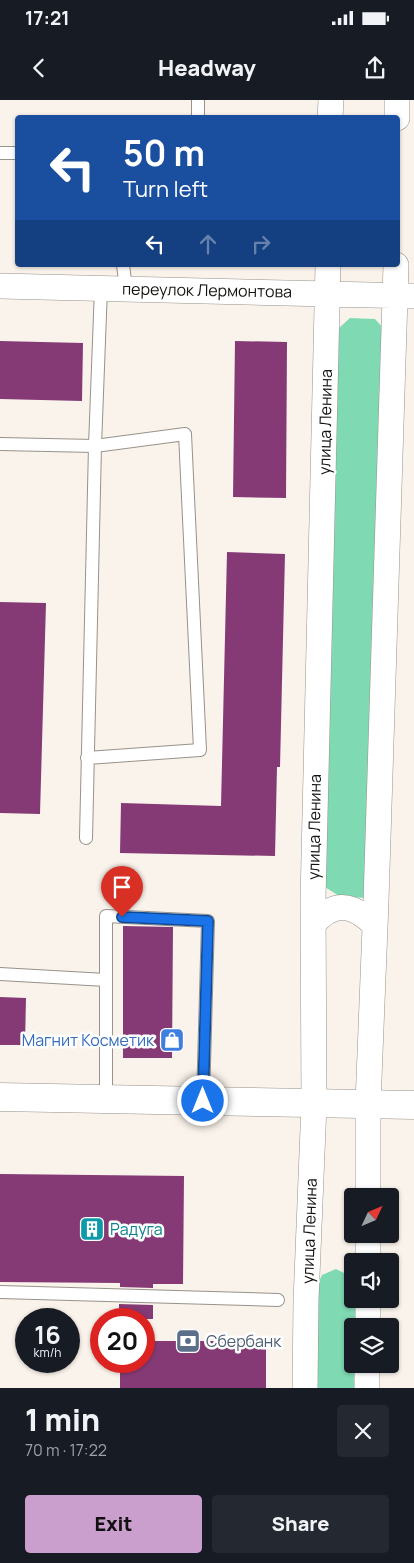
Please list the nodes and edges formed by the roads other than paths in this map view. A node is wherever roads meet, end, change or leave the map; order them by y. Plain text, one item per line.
1 (198, 100) edge
2 (331, 100) edge
3 (397, 100) edge
4 (198, 115) edge
5 (330, 115) edge
6 (397, 115) edge
7 (0, 152) edge
8 (15, 153) edge
9 (328, 267) edge
10 (397, 267) edge
11 (125, 277) edge
12 (0, 286) edge
13 (101, 288) junction
14 (328, 293) junction
15 (405, 296) edge
16 (0, 444) edge
17 (94, 446) junction
18 (87, 758) junction
19 (86, 838) dead end
20 (313, 924) junction
21 (375, 925) junction
22 (0, 974) edge
23 (106, 980) junction
24 (0, 1097) edge
25 (106, 1099) junction
26 (203, 1101) junction
27 (314, 1104) junction
28 (368, 1104) junction
29 (414, 1105) edge
30 (368, 1188) edge
31 (0, 1292) edge
32 (278, 1300) dead end
33 (367, 1373) edge
34 (305, 1388) edge
35 (367, 1388) edge

1 - 4 lane
2 - 5 street
3 - 6 street
7 - 8 lane
9 - 14 street, улица Ленина
10 - 15 street
11 - 13 street, переулок Лермонтова
11 - 14 street, переулок Лермонтова
12 - 13 street, переулок Лермонтова
13 - 17 lane
14 - 15 street, переулок Лермонтова
14 - 20 street, улица Ленина
15 - 21 street
16 - 17 lane
17 - 18 lane
17 - 18 lane
18 - 19 lane
20 - 21 street
20 - 27 street, улица Ленина
21 - 28 street
22 - 23 lane
23 - 25 lane
23 - 26 lane
24 - 25 street
25 - 26 street
26 - 27 street
27 - 28 street
27 - 34 street, улица Ленина
28 - 29 street
28 - 30 street
31 - 32 lane
33 - 35 street

